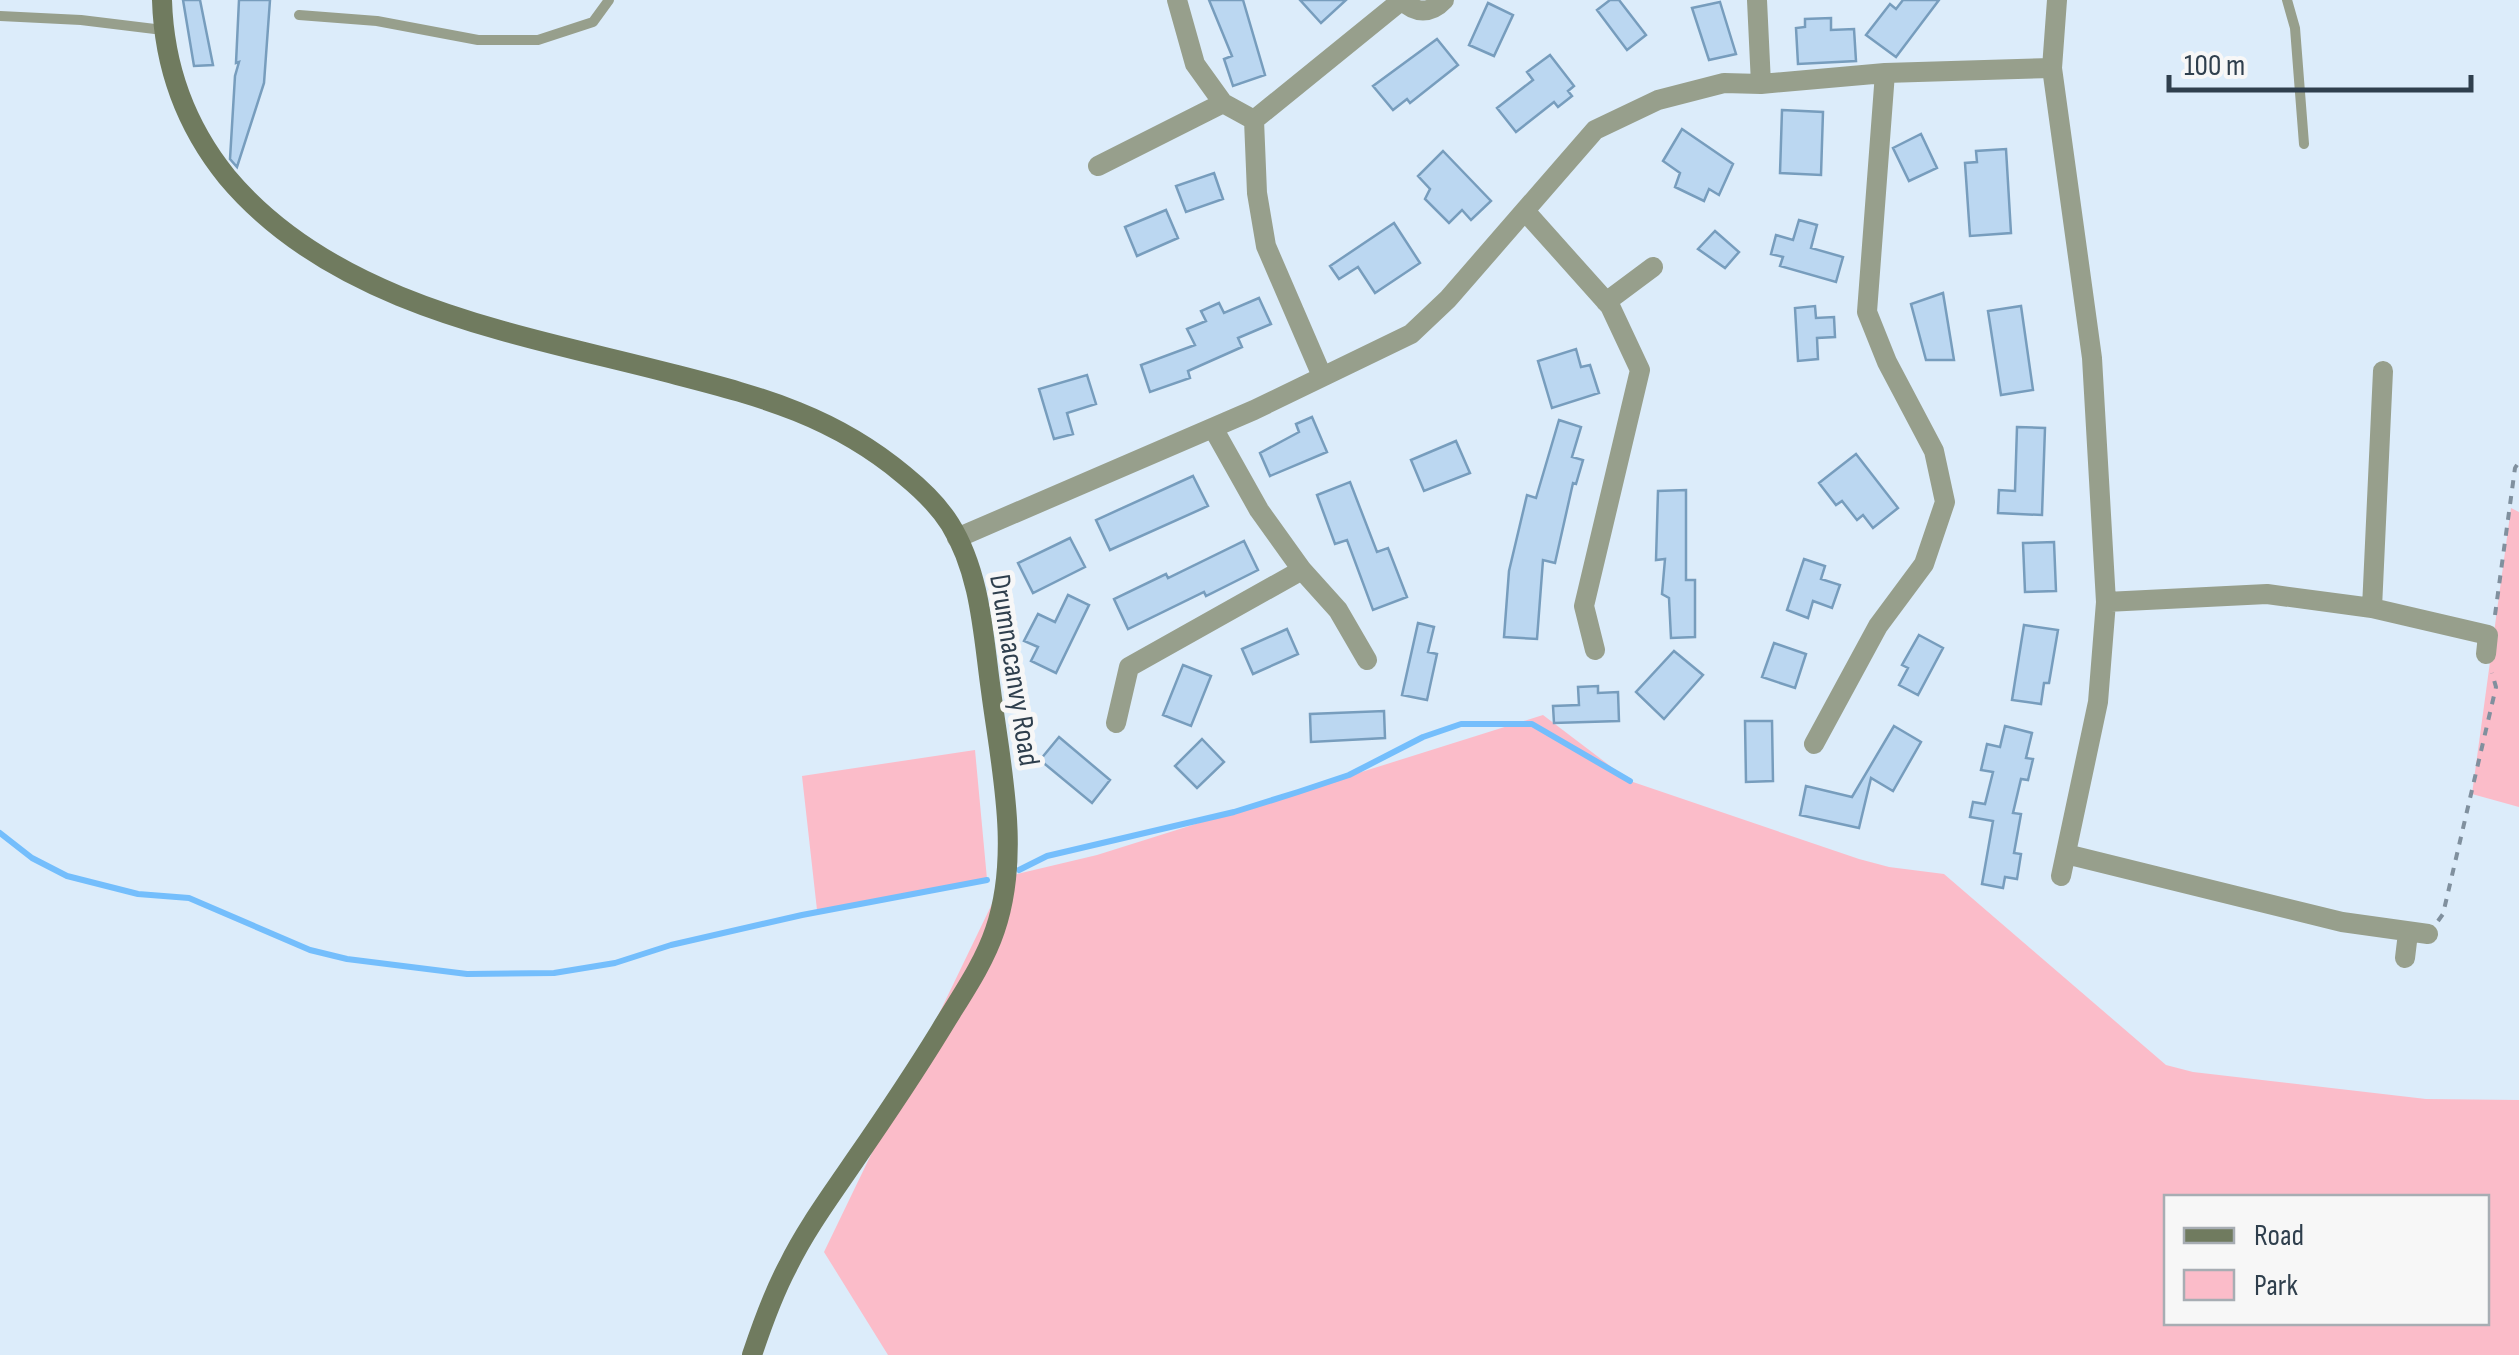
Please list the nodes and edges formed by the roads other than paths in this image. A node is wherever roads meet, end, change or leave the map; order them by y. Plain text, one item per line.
1 (162, 0) edge
2 (609, 0) edge
3 (1177, 0) edge
4 (1402, 0) edge
5 (1444, 0) edge
6 (1757, 0) edge
7 (2057, 0) edge
8 (2287, 0) edge
9 (299, 15) dead end
10 (0, 16) edge
11 (163, 30) junction
12 (2052, 68) junction
13 (1885, 73) junction
14 (1761, 84) junction
15 (1223, 103) junction
16 (1254, 120) junction
17 (2304, 144) dead end
18 (1098, 166) dead end
19 (1525, 210) junction
20 (1653, 267) dead end
21 (1606, 302) junction
22 (2383, 371) dead end
23 (1322, 376) junction
24 (1213, 428) junction
25 (956, 538) junction
26 (1302, 570) junction
27 (2106, 602) junction
28 (2372, 608) junction
29 (2487, 645) road end
30 (1595, 650) dead end
31 (1367, 660) dead end
32 (1116, 723) dead end
33 (1814, 744) dead end
34 (2066, 854) junction
35 (2061, 876) dead end
36 (2404, 958) dead end
37 (752, 1355) edge

1 - 11 main road, Drumnacanvy Road
2 - 9 lane
3 - 15 street
4 - 5 street
4 - 16 street
6 - 14 street
7 - 12 street
8 - 17 lane
10 - 11 lane
11 - 25 main road, Drumnacanvy Road
12 - 13 street
12 - 27 street
13 - 14 street
13 - 33 street
14 - 19 street
15 - 16 street
15 - 18 street
16 - 23 street
19 - 21 street
19 - 23 street
20 - 21 street
21 - 30 street
22 - 28 street
23 - 24 street
24 - 25 street
24 - 26 street
25 - 37 main road, Drumnacanvy Road
26 - 31 street
26 - 32 street
27 - 28 street
27 - 34 street
28 - 29 street
34 - 35 street
34 - 36 street

